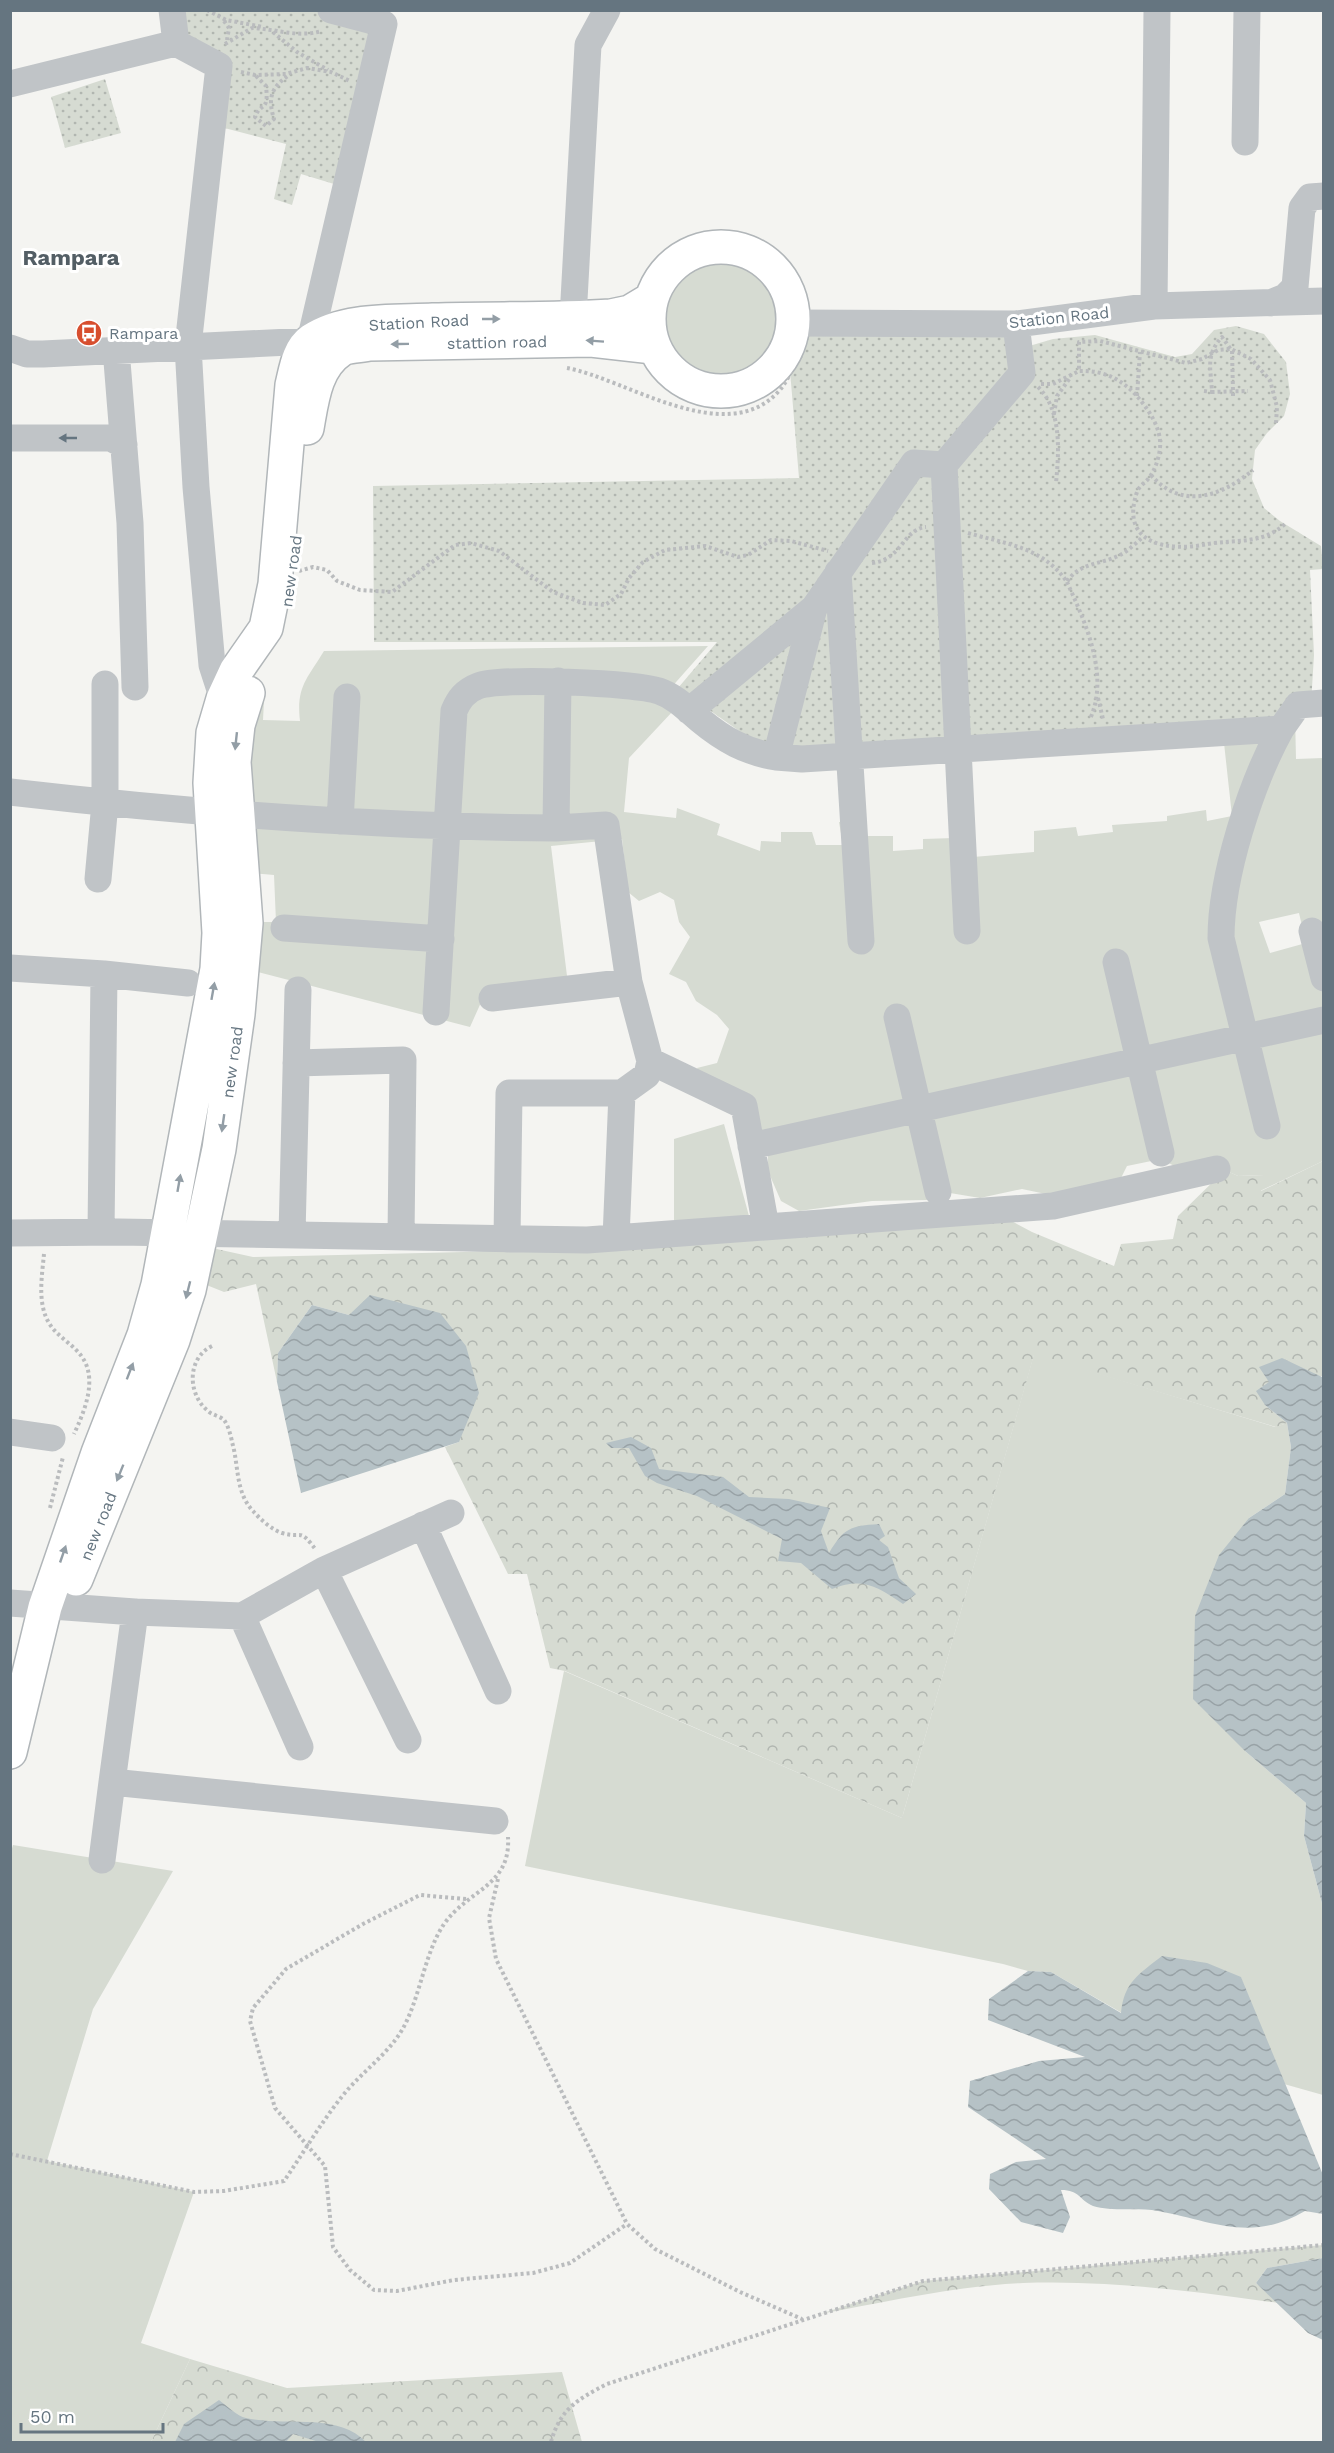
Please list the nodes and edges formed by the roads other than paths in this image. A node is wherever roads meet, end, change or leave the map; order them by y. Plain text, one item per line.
1 (172, 10) edge
2 (607, 10) edge
3 (1157, 10) edge
4 (1246, 10) edge
5 (336, 12) edge
6 (176, 43) junction
7 (10, 84) edge
8 (1245, 142) dead end
9 (1323, 196) edge
10 (650, 300) junction
11 (1323, 301) edge
12 (1270, 303) junction
13 (1154, 306) junction
14 (573, 318) junction
15 (1016, 324) junction
16 (799, 332) junction
17 (310, 341) junction
18 (188, 346) junction
19 (653, 347) junction
20 (10, 348) edge
21 (116, 349) junction
22 (342, 349) junction
23 (313, 392) junction
24 (10, 438) edge
25 (124, 445) junction
26 (944, 465) junction
27 (844, 563) junction
28 (814, 608) junction
29 (558, 681) junction
30 (105, 684) dead end
31 (135, 687) dead end
32 (347, 697) dead end
33 (233, 703) junction
34 (1323, 703) edge
35 (689, 711) junction
36 (1281, 729) junction
37 (960, 749) junction
38 (850, 756) junction
39 (776, 758) junction
40 (10, 792) edge
41 (105, 803) junction
42 (225, 815) junction
43 (340, 821) junction
44 (449, 828) junction
45 (556, 828) junction
46 (98, 879) dead end
47 (284, 928) dead end
48 (968, 931) dead end
49 (1312, 931) dead end
50 (441, 939) junction
51 (861, 941) dead end
52 (1116, 962) dead end
53 (10, 968) edge
54 (104, 974) junction
55 (1323, 978) edge
56 (629, 982) junction
57 (188, 983) dead end
58 (298, 990) dead end
59 (492, 998) dead end
60 (436, 1012) dead end
61 (897, 1017) dead end
62 (1323, 1020) edge
63 (1245, 1038) junction
64 (650, 1061) junction
65 (1140, 1061) junction
66 (296, 1063) junction
67 (622, 1093) junction
68 (919, 1110) junction
69 (1267, 1126) dead end
70 (751, 1146) junction
71 (1161, 1153) dead end
72 (1217, 1169) dead end
73 (938, 1192) dead end
74 (766, 1227) junction
75 (101, 1232) junction
76 (10, 1233) edge
77 (185, 1233) junction
78 (292, 1235) junction
79 (401, 1237) junction
80 (616, 1238) junction
81 (507, 1239) junction
82 (10, 1432) edge
83 (52, 1438) dead end
84 (451, 1513) dead end
85 (423, 1525) junction
86 (324, 1570) junction
87 (10, 1603) edge
88 (55, 1608) junction
89 (135, 1612) junction
90 (242, 1616) junction
91 (498, 1691) dead end
92 (408, 1740) dead end
93 (300, 1748) dead end
94 (10, 1752) edge
95 (10, 1761) edge
96 (112, 1782) junction
97 (495, 1821) road end
98 (102, 1860) dead end

1 - 6 street
2 - 14 street
3 - 13 street
4 - 8 street
5 - 17 street
6 - 7 street
6 - 18 street
9 - 12 street
10 - 14 main road, Station Road
10 - 16 main road
10 - 19 main road
11 - 12 street, Station Road
12 - 13 street, Station Road
13 - 15 street, Station Road
17 -> 14 main road, Station Road
15 - 16 street, Station Road
15 - 26 street
16 - 19 main road
17 - 18 street, Station Road
17 - 22 street
17 - 23 street
17 - 33 main road, new road
18 - 21 street
18 - 33 street
19 -> 22 main road, stattion road
20 - 21 street
21 - 25 street
22 - 23 main road, new road
23 - 33 main road, new road
25 -> 24 street
25 - 31 street
26 - 27 street
26 - 37 street
27 - 28 street
27 - 38 street
28 - 35 street
28 - 39 street
29 - 35 street
29 - 44 street
29 - 45 street
30 - 41 street
32 - 43 street
33 - 42 main road, new road
34 - 36 street
35 - 39 street
36 - 37 street
36 - 63 street
37 - 38 street
37 - 48 street
38 - 39 street
38 - 51 street
40 - 41 street
41 - 42 street
41 - 46 street
42 - 43 street
42 - 77 main road, new road
43 - 44 street
44 - 45 street
44 - 50 street
45 - 56 street
47 - 50 street
49 - 55 street
50 - 60 street
52 - 65 street
53 - 54 street
54 - 57 street
54 - 75 street
56 - 59 street
56 - 64 street
58 - 66 street
61 - 68 street
62 - 63 street
63 - 65 street
63 - 69 street
64 - 67 street
64 - 70 street
65 - 68 street
65 - 71 street
66 - 78 street
66 - 79 street
67 - 80 street
67 - 81 street
68 - 70 street
68 - 73 street
70 - 74 street
72 - 74 street
74 - 80 street
75 - 76 street
75 - 77 street
77 - 78 street
77 - 88 main road, new road
78 - 79 street
79 - 81 street
80 - 81 street
82 - 83 street
84 - 85 street
85 - 86 street
85 - 91 street
86 - 90 street
86 - 92 street
87 - 88 street
88 - 89 street
88 - 94 main road, new road
88 - 95 main road, new road
89 - 90 street
89 - 96 street
90 - 93 street
96 - 97 street
96 - 98 street

